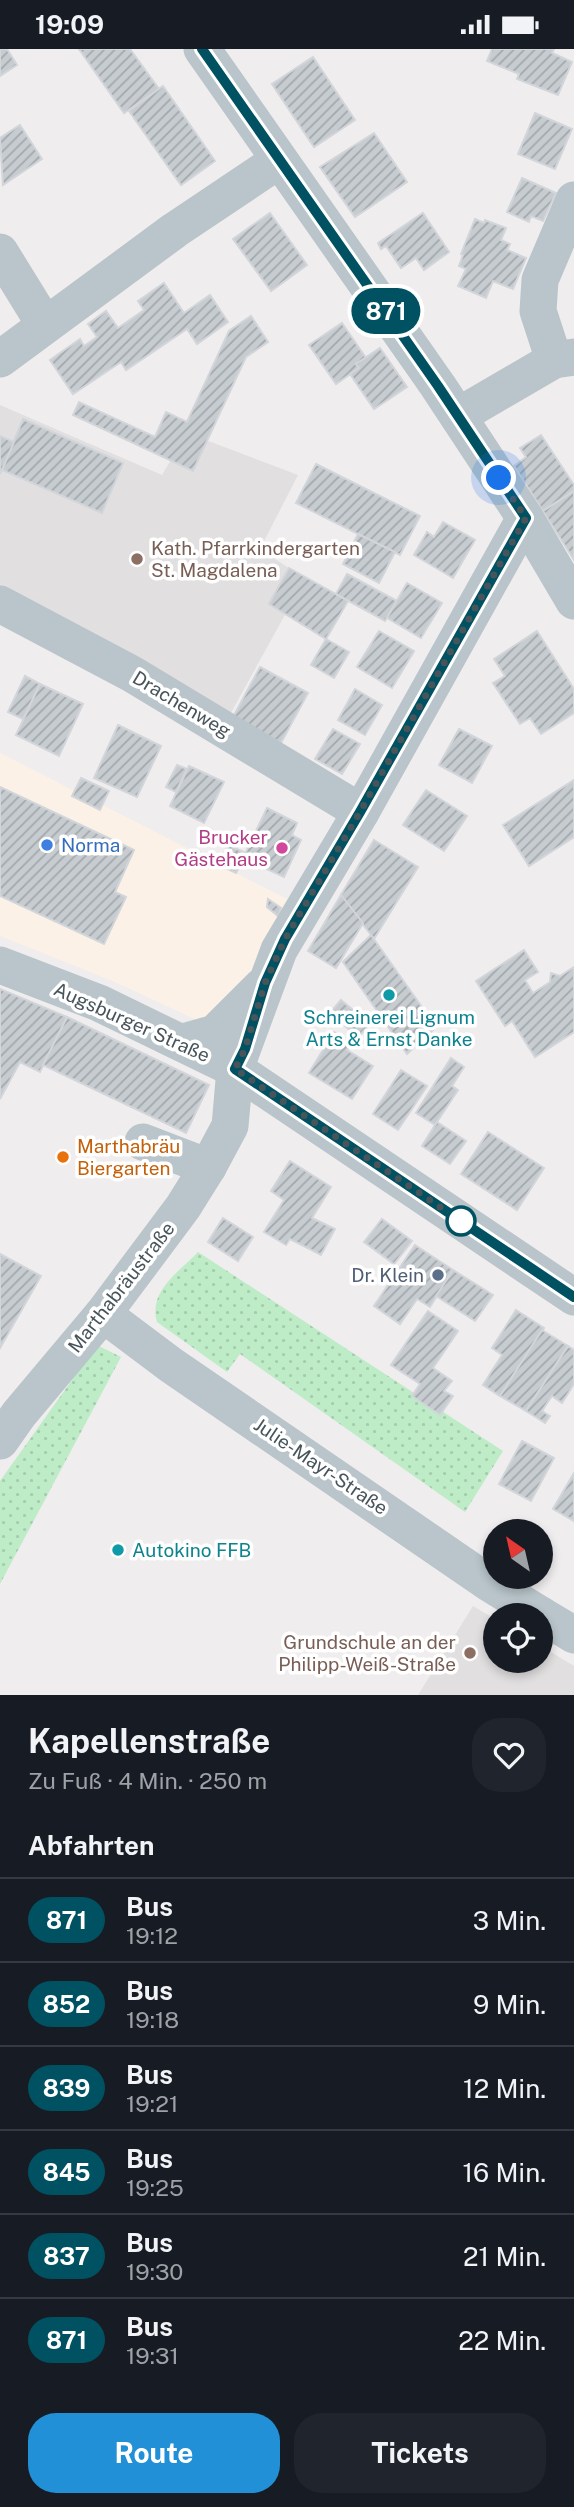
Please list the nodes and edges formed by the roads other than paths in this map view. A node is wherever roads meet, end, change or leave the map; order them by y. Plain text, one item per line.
1 (202, 49) edge
2 (278, 161) junction
3 (574, 200) edge
4 (0, 252) edge
5 (45, 325) junction
6 (0, 359) edge
7 (564, 359) edge
8 (458, 416) junction
9 (526, 518) junction
10 (573, 598) edge
11 (0, 604) edge
12 (360, 812) junction
13 (0, 965) edge
14 (265, 983) junction
15 (183, 1042) junction
16 (235, 1069) junction
17 (296, 1112) junction
18 (230, 1126) junction
19 (143, 1142) dead end
20 (208, 1167) junction
21 (574, 1297) edge
22 (103, 1314) junction
23 (6, 1419) edge
24 (522, 1603) edge
25 (553, 1622) edge
26 (574, 1635) edge

1 - 2 street
2 - 5 street
2 - 8 street
3 - 7 street
4 - 5 street
5 - 6 street
7 - 8 street
8 - 9 street
9 - 10 street
9 - 12 street
11 - 12 street, Drachenweg
12 - 14 street
13 - 15 street, Augsburger Straße
14 - 15 street
14 - 16 street, Marthabräustraße
15 - 16 street, Augsburger Straße
16 - 17 street, Augsburger Straße
16 - 18 street, Marthabräustraße
17 - 18 street
17 - 21 street, Augsburger Straße
18 - 20 street, Marthabräustraße
19 - 20 street
20 - 22 street, Marthabräustraße
22 - 23 street, Marthabräustraße
22 - 24 street, Julie-Mayr-Straße
25 - 26 street, Julie-Mayr-Straße

